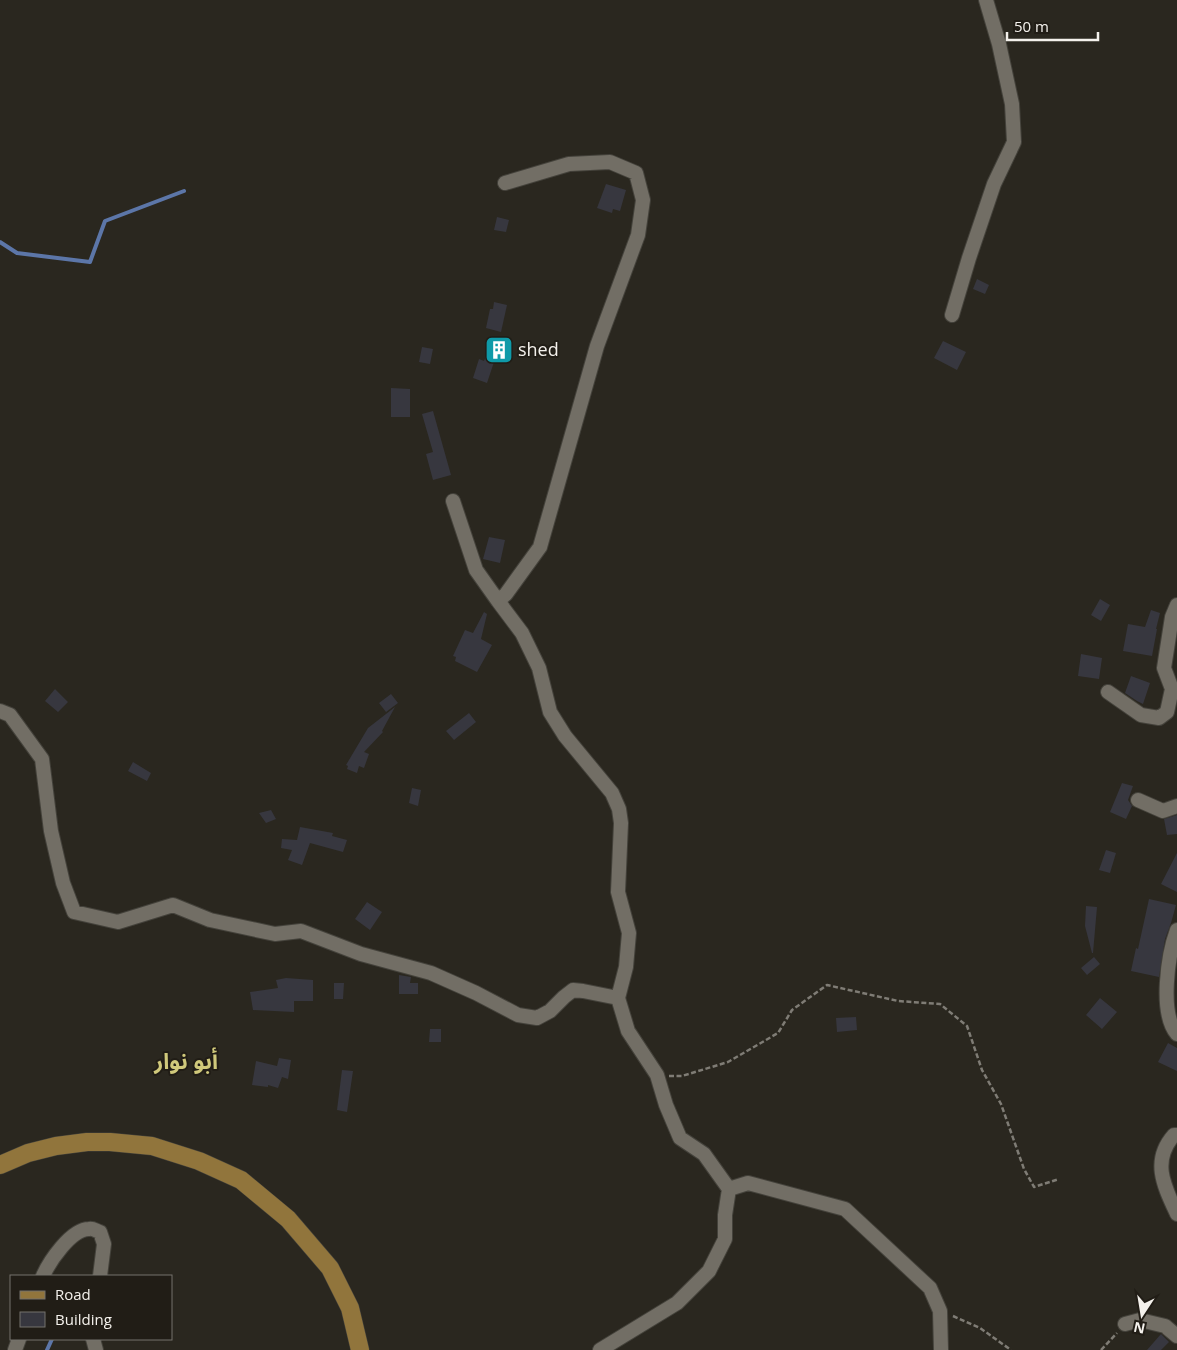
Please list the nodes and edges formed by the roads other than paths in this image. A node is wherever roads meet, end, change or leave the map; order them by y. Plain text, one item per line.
1 (986, 0) edge
2 (505, 183) dead end
3 (952, 316) dead end
4 (453, 501) dead end
5 (498, 601) junction
6 (1177, 605) edge
7 (1108, 692) dead end
8 (0, 711) edge
9 (1138, 800) dead end
10 (1177, 806) edge
11 (1177, 930) edge
12 (618, 998) junction
13 (1177, 1034) edge
14 (1177, 1135) edge
15 (0, 1165) edge
16 (729, 1190) junction
17 (1177, 1214) edge
18 (43, 1275) edge
19 (100, 1275) edge
20 (1125, 1324) road end
21 (1177, 1336) edge
22 (360, 1350) edge
23 (600, 1350) edge
24 (941, 1350) edge

1 - 3 street
2 - 5 street
4 - 5 street
5 - 12 street
6 - 7 street
8 - 12 street
9 - 10 street
11 - 13 street
12 - 16 street
14 - 17 street
15 - 22 main road
16 - 23 street
16 - 24 street
18 - 19 street
20 - 21 street

